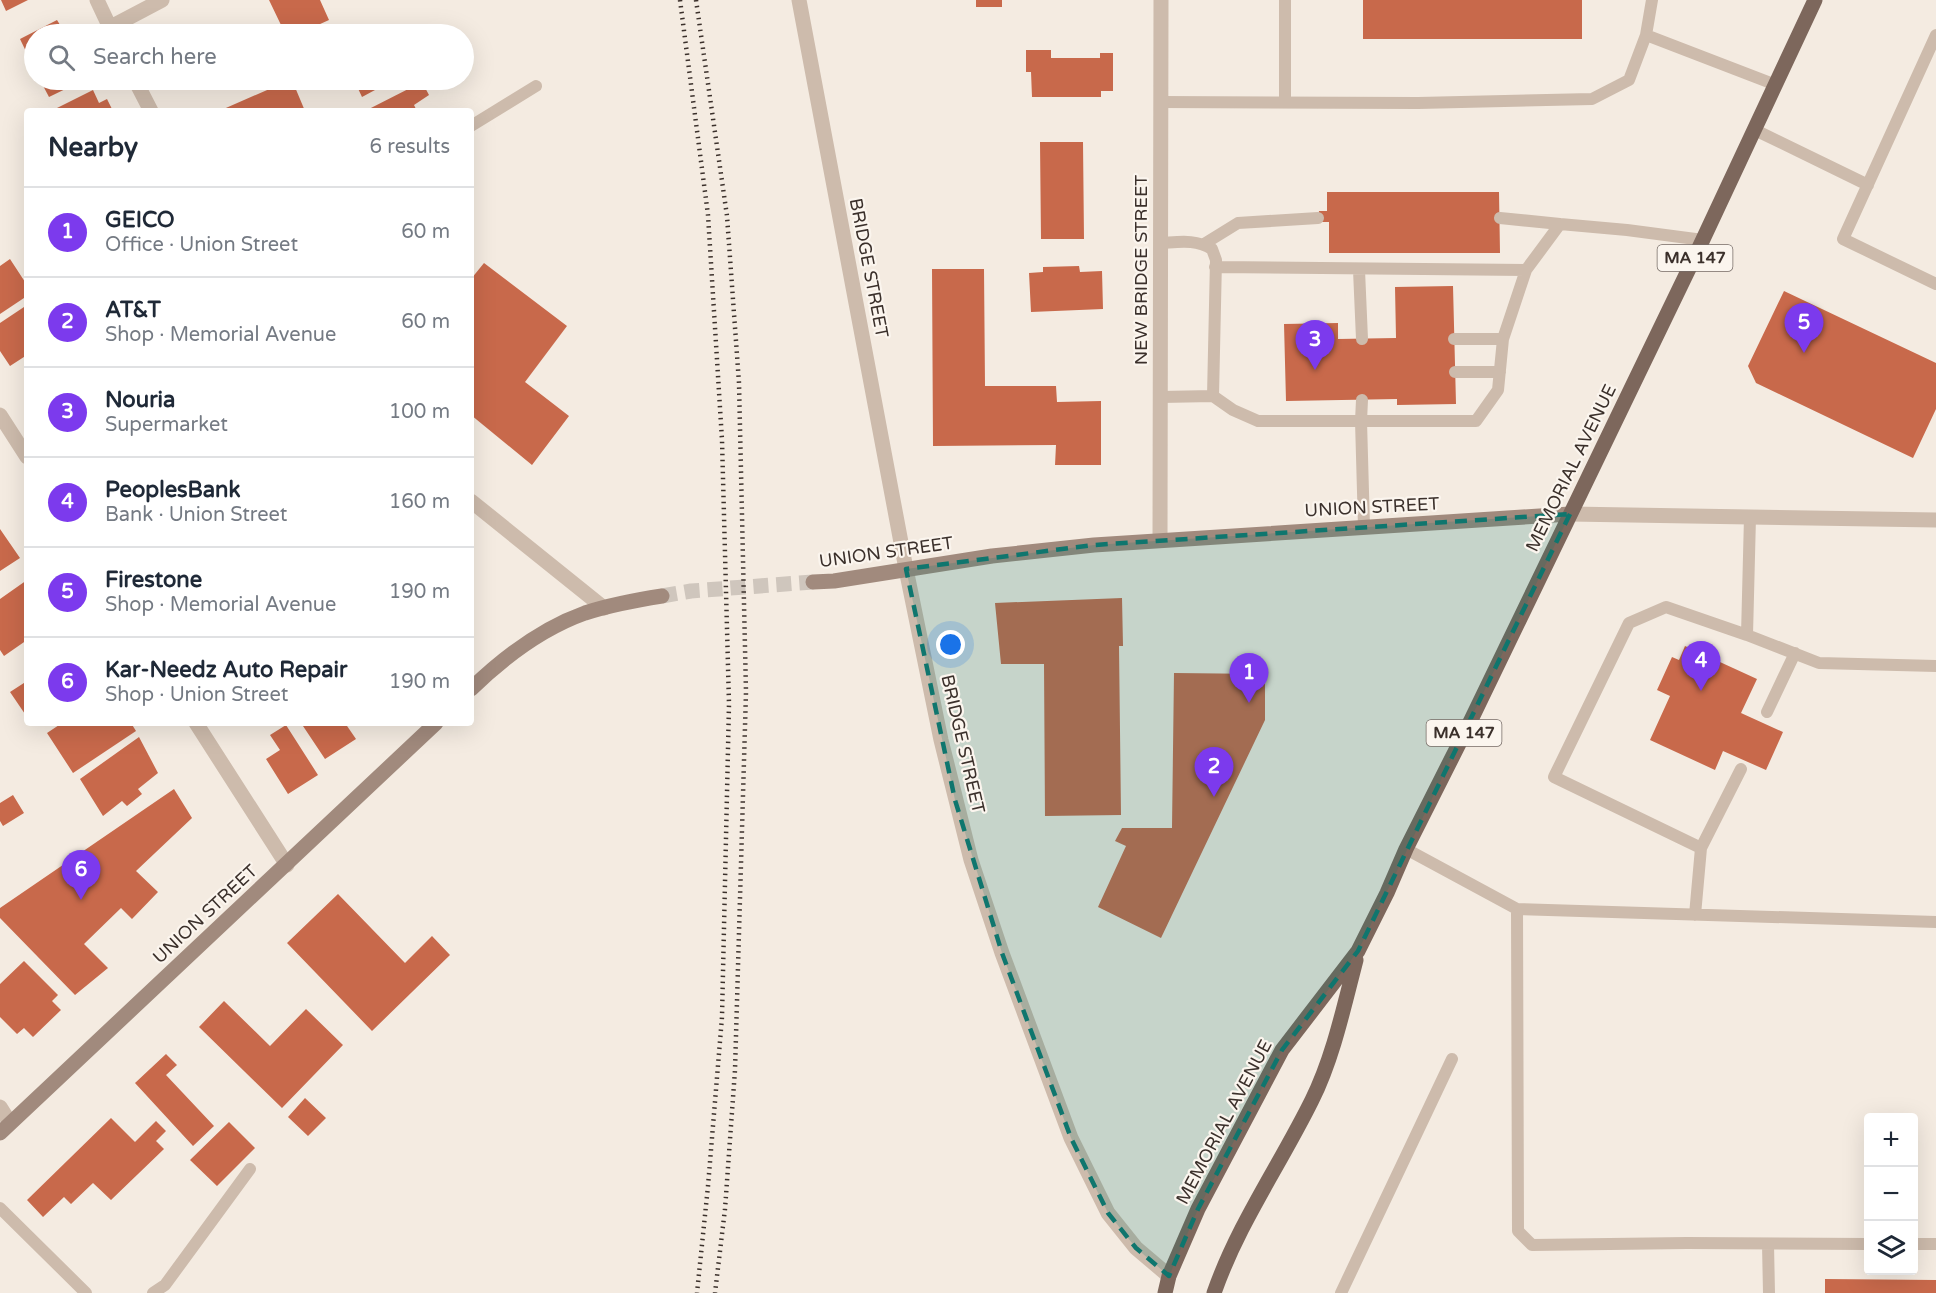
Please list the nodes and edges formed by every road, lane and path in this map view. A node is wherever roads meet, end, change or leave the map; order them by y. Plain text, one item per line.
1 (97, 0) edge
2 (162, 0) edge
3 (799, 0) edge
4 (1161, 0) edge
5 (1285, 0) edge
6 (1652, 0) edge
7 (1815, 0) edge
8 (108, 24) edge
9 (123, 24) edge
10 (1646, 35) junction
11 (1936, 35) edge
12 (1776, 85) junction
13 (536, 86) dead end
14 (140, 90) edge
15 (1161, 102) junction
16 (1285, 102) junction
17 (149, 108) edge
18 (474, 124) edge
19 (1755, 130) junction
20 (1868, 185) junction
21 (1318, 218) dead end
22 (1500, 218) dead end
23 (1560, 224) junction
24 (1703, 240) junction
25 (1161, 243) junction
26 (1204, 244) junction
27 (1215, 267) junction
28 (1359, 270) junction
29 (1526, 270) junction
30 (1936, 284) edge
31 (1362, 339) dead end
32 (1454, 339) dead end
33 (1503, 339) junction
34 (1455, 372) dead end
35 (1500, 372) junction
36 (1213, 396) junction
37 (1161, 397) junction
38 (1362, 400) dead end
39 (0, 415) edge
40 (1361, 421) junction
41 (24, 452) edge
42 (474, 503) edge
43 (1570, 514) junction
44 (1750, 517) junction
45 (1936, 520) edge
46 (1364, 527) junction
47 (1160, 540) junction
48 (906, 569) junction
49 (813, 582) tunnel mouth
50 (662, 596) tunnel mouth
51 (604, 608) junction
52 (1747, 635) junction
53 (1795, 653) junction
54 (1936, 666) edge
55 (474, 686) edge
56 (1767, 712) dead end
57 (198, 726) edge
58 (433, 726) edge
59 (1741, 769) dead end
60 (1701, 848) junction
61 (1406, 849) junction
62 (287, 865) junction
63 (1517, 909) junction
64 (1695, 915) junction
65 (1936, 922) edge
66 (1358, 951) junction
67 (1452, 1059) dead end
68 (0, 1107) edge
69 (5, 1128) edge
70 (250, 1169) dead end
71 (0, 1208) edge
72 (1768, 1244) junction
73 (1864, 1244) edge
74 (1918, 1244) edge
75 (1936, 1244) edge
76 (1169, 1276) junction
77 (86, 1293) edge
78 (153, 1293) edge
79 (1165, 1293) edge
80 (1214, 1293) edge
81 (1341, 1293) edge
82 (1769, 1293) edge

1 - 8 street
2 - 9 street
3 - 48 street, BRIDGE STREET
4 - 15 street, NEW BRIDGE STREET
5 - 16 lane
6 - 10 lane
7 - 12 main road, MEMORIAL AVENUE / MA 147
10 - 12 lane
10 - 16 lane
11 - 20 lane
12 - 19 main road, MEMORIAL AVENUE / MA 147
13 - 18 lane
14 - 17 street
15 - 16 lane
15 - 25 street, NEW BRIDGE STREET
19 - 20 lane
19 - 24 main road, MEMORIAL AVENUE / MA 147
20 - 30 lane
21 - 26 lane
22 - 23 lane
23 - 24 lane
23 - 29 lane
24 - 43 main road, MEMORIAL AVENUE / MA 147
25 - 26 lane
25 - 37 street, NEW BRIDGE STREET
26 - 27 lane
27 - 28 lane
27 - 36 lane
28 - 29 lane
28 - 31 lane
29 - 33 lane
32 - 33 lane
33 - 35 lane
34 - 35 lane
35 - 40 lane
36 - 37 lane
36 - 40 lane
37 - 47 street, NEW BRIDGE STREET
38 - 40 lane
39 - 41 street
40 - 46 lane
42 - 51 street
43 - 44 street, UNION STREET
43 - 46 main road, UNION STREET
43 - 61 main road, MEMORIAL AVENUE / MA 147
44 - 45 street, UNION STREET
44 - 52 lane
46 - 47 main road, UNION STREET
47 - 48 main road, UNION STREET
48 - 49 main road, UNION STREET
48 - 76 street, BRIDGE STREET
50 - 51 main road
51 - 55 main road
52 - 53 lane
52 - 60 lane
53 - 54 lane
53 - 56 lane
57 - 62 street
58 - 62 main road, UNION STREET
59 - 60 lane
60 - 64 lane
61 - 63 lane
61 - 66 main road, MEMORIAL AVENUE / MA 147
62 - 69 main road, UNION STREET
63 - 64 lane
63 - 72 lane
64 - 65 lane
66 - 76 main road, MEMORIAL AVENUE / MA 147
66 - 80 main road, MEMORIAL AVENUE / MA 147
67 - 81 lane
68 - 69 street
70 - 78 lane
71 - 77 lane
72 - 73 lane
72 - 82 lane
74 - 75 lane
76 - 79 main road, MEMORIAL AVENUE / MA 147

